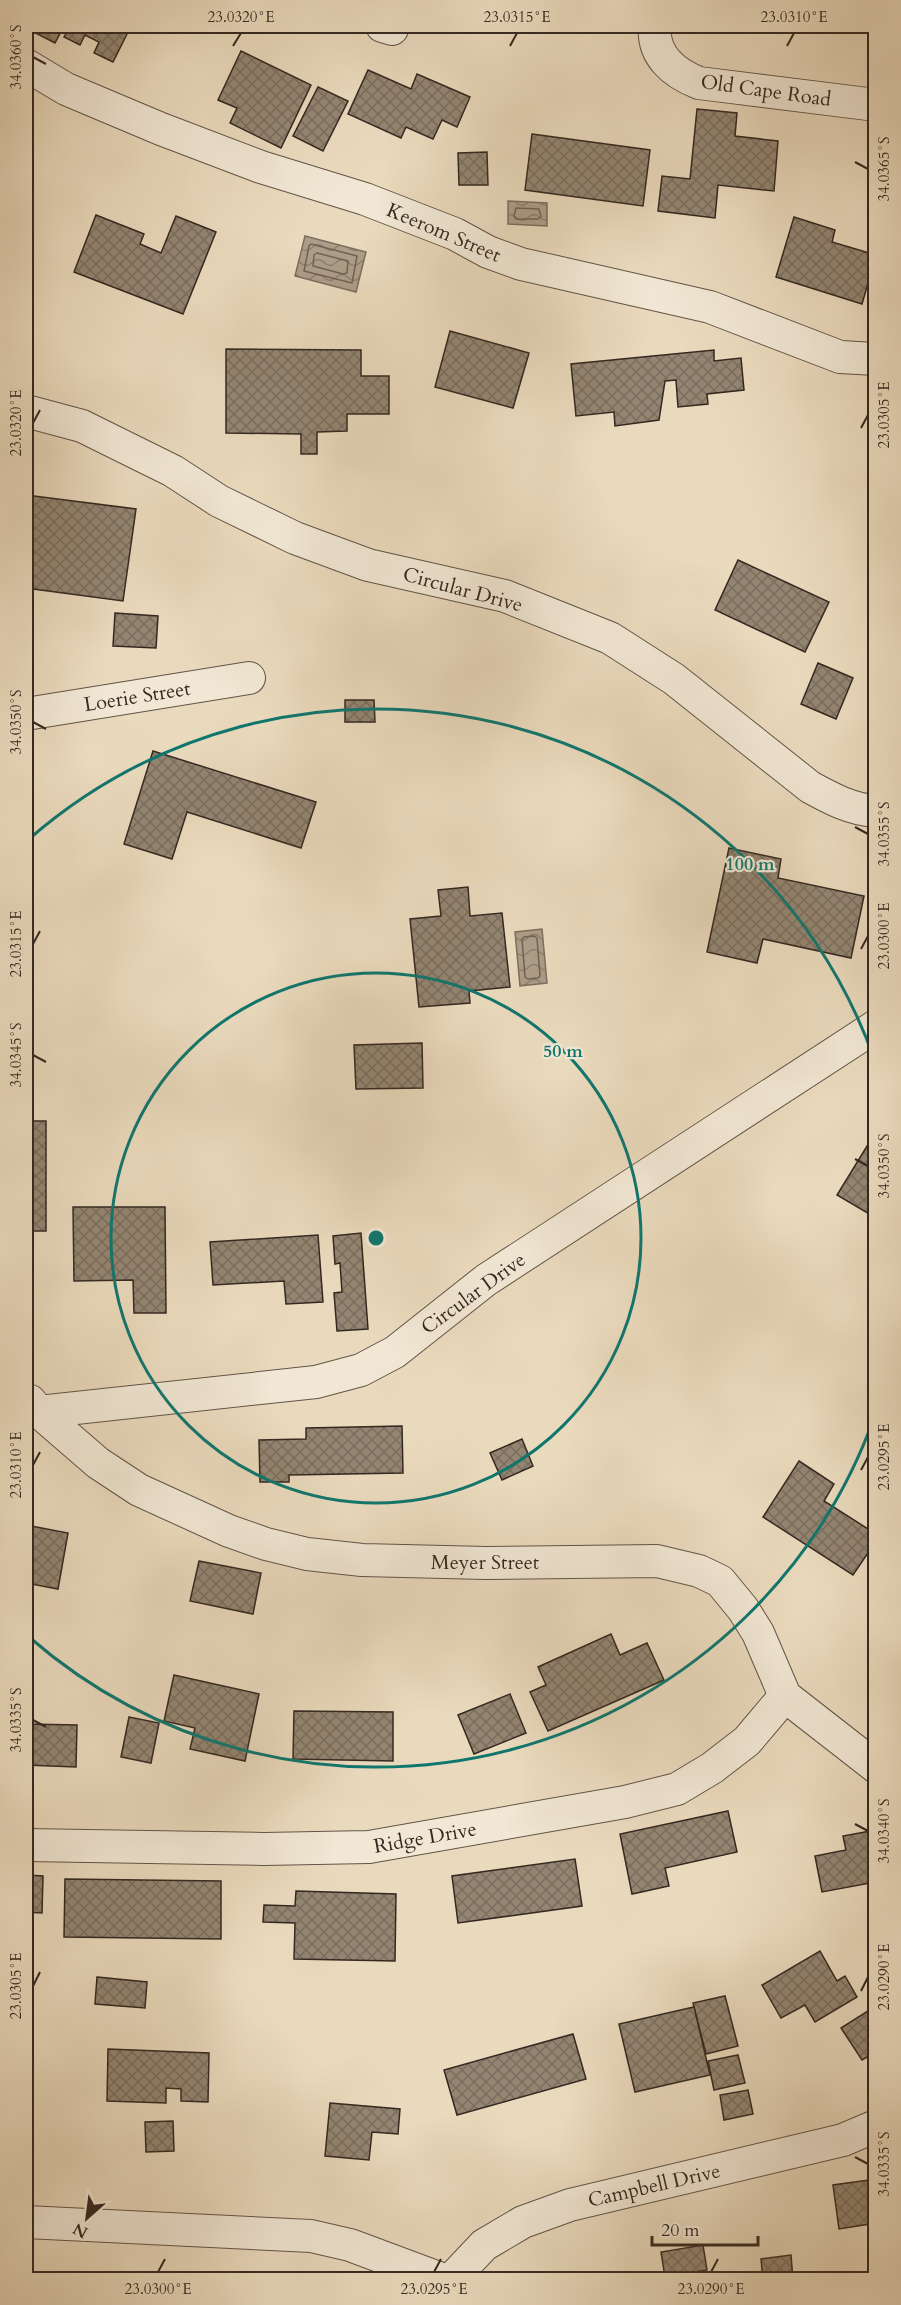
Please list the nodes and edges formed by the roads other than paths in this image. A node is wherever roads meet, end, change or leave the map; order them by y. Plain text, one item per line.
1 (655, 26) edge
2 (26, 64) edge
3 (876, 105) edge
4 (876, 359) edge
5 (26, 411) edge
6 (249, 678) dead end
7 (26, 714) edge
8 (876, 811) edge
9 (876, 1026) edge
10 (30, 1406) edge
11 (785, 1696) junction
12 (876, 1767) edge
13 (26, 1845) edge
14 (876, 2126) edge
15 (26, 2222) edge
16 (444, 2280) edge
17 (451, 2280) edge

1 - 3 street, Old Cape Road
2 - 4 street, Keerom Street
5 - 8 street, Circular Drive
6 - 7 street, Loerie Street
9 - 10 street, Circular Drive
10 - 11 street, Meyer Street
11 - 12 street, Meyer Street
11 - 13 street, Ridge Drive
14 - 17 street, Campbell Drive
15 - 16 street

